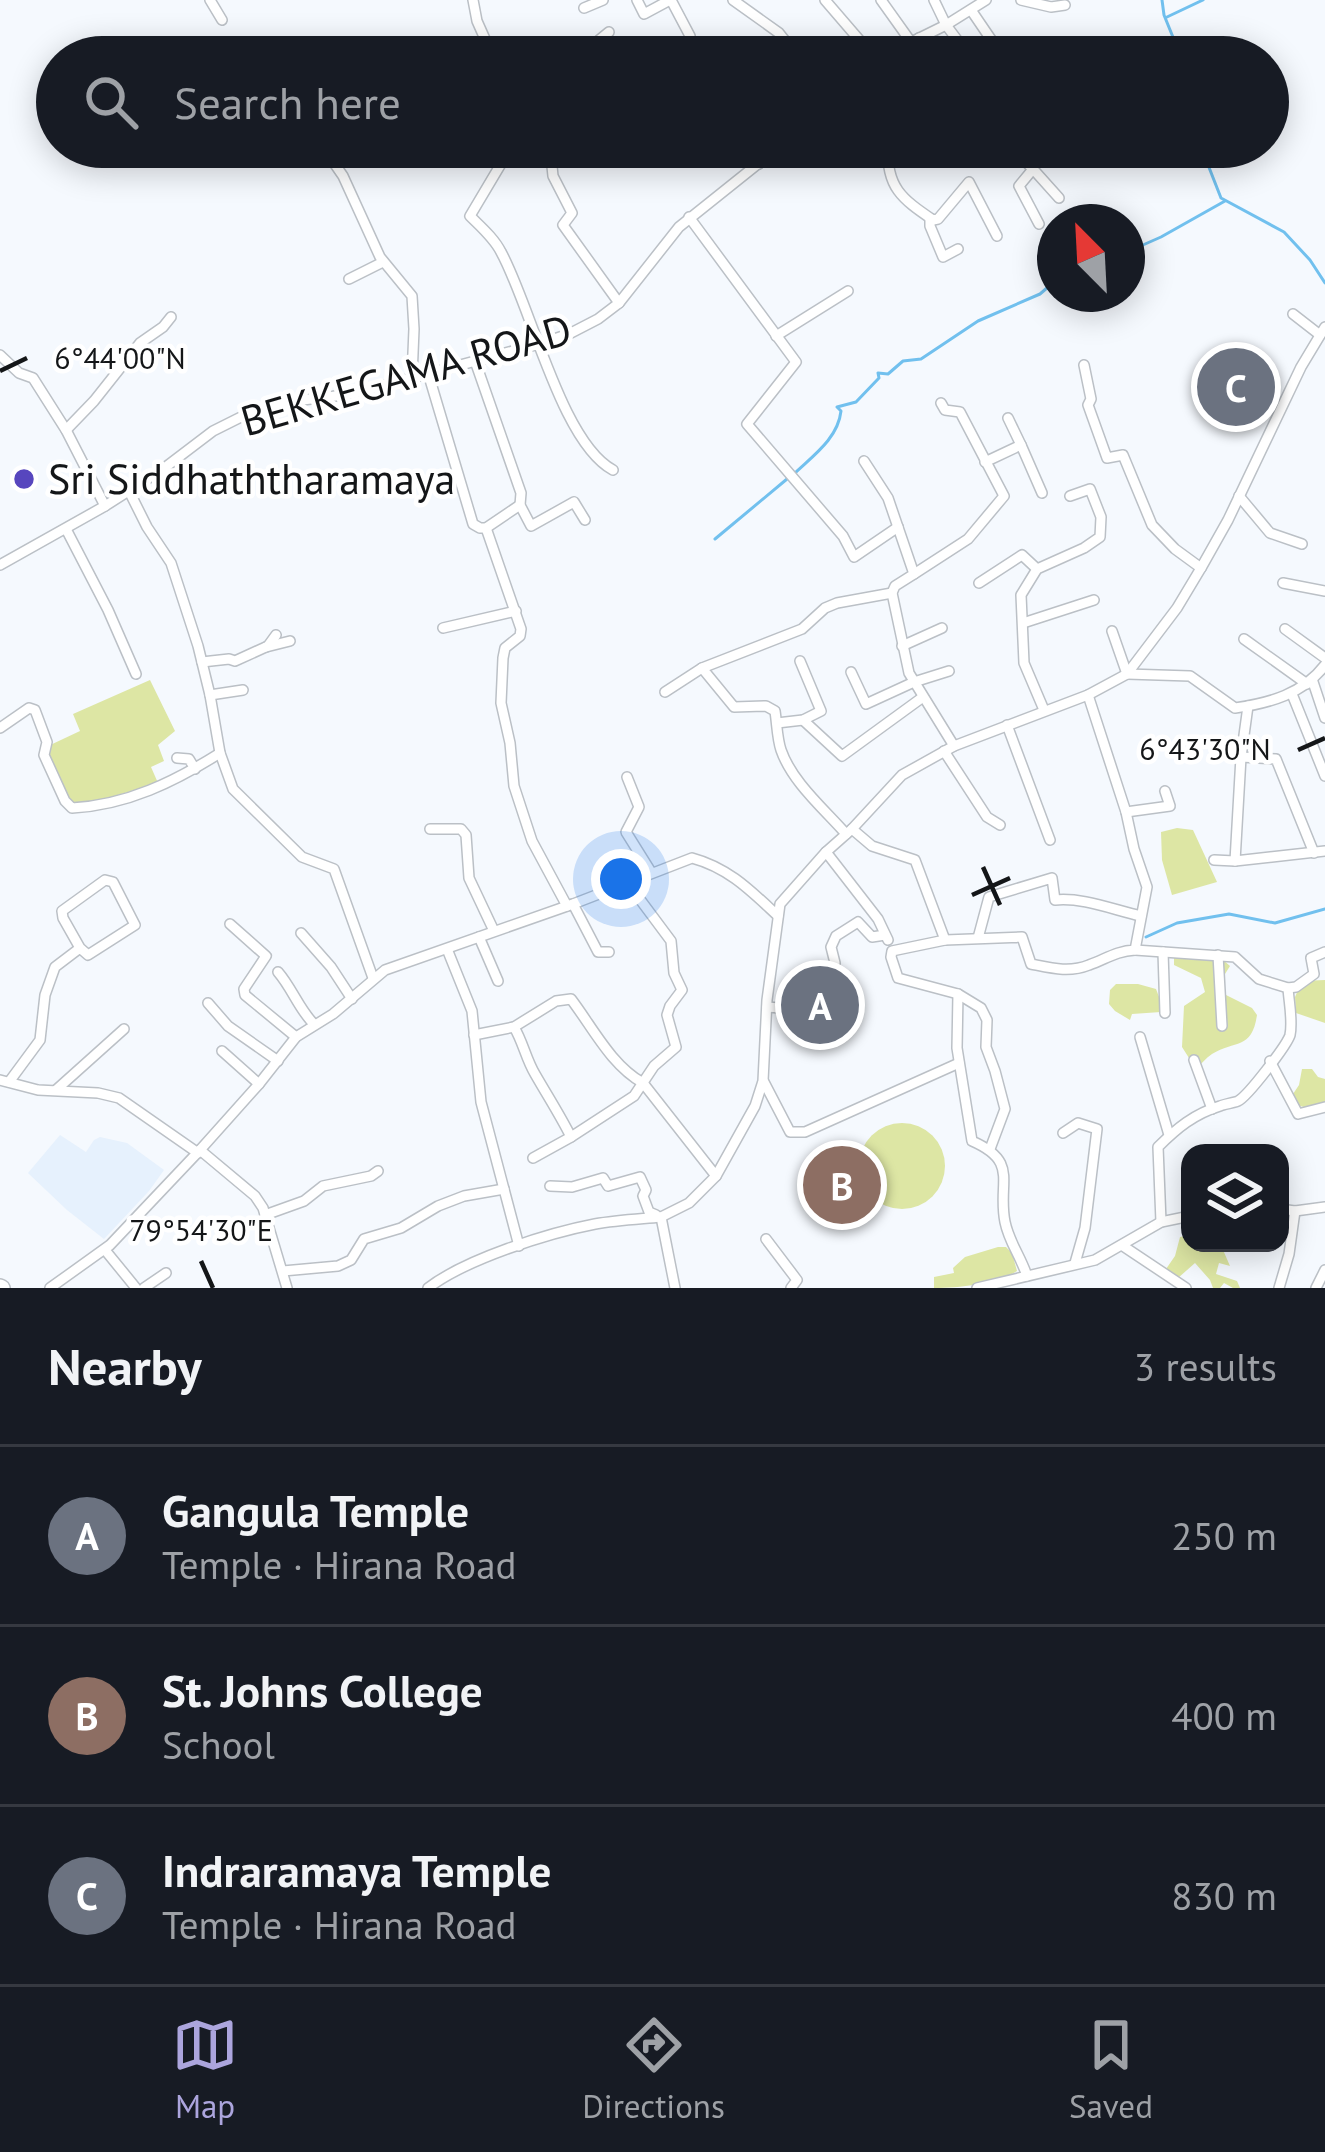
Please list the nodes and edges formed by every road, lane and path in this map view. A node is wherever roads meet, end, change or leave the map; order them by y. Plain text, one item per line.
1 (210, 0) edge
2 (472, 0) edge
3 (603, 0) edge
4 (637, 0) edge
5 (671, 0) edge
6 (733, 0) edge
7 (825, 0) edge
8 (881, 0) edge
9 (934, 0) edge
10 (986, 0) edge
11 (1021, 0) edge
12 (1065, 5) dead end
13 (584, 8) dead end
14 (969, 8) edge
15 (222, 20) dead end
16 (946, 25) junction
17 (609, 32) dead end
18 (483, 36) edge
19 (604, 36) edge
20 (690, 36) edge
21 (781, 36) edge
22 (858, 36) edge
23 (912, 36) edge
24 (923, 36) edge
25 (954, 36) edge
26 (988, 36) edge
27 (338, 168) edge
28 (497, 168) edge
29 (552, 168) edge
30 (754, 168) edge
31 (888, 168) edge
32 (1033, 169) joint
33 (1059, 198) dead end
34 (689, 218) junction
35 (930, 219) junction
36 (1037, 220) edge
37 (997, 236) dead end
38 (958, 248) dead end
39 (383, 262) junction
40 (350, 279) dead end
41 (848, 291) dead end
42 (619, 303) junction
43 (1293, 314) dead end
44 (171, 317) dead end
45 (1323, 331) edge
46 (776, 336) junction
47 (538, 344) junction
48 (0, 356) edge
49 (475, 361) junction
50 (1084, 365) dead end
51 (428, 373) junction
52 (412, 377) junction
53 (941, 403) dead end
54 (1008, 418) dead end
55 (66, 430) junction
56 (1021, 445) junction
57 (864, 461) dead end
58 (985, 462) junction
59 (613, 470) dead end
60 (128, 491) junction
61 (1042, 493) dead end
62 (1070, 496) dead end
63 (1239, 496) junction
64 (520, 505) junction
65 (105, 506) junction
66 (585, 520) dead end
67 (898, 527) junction
68 (486, 528) junction
69 (66, 529) junction
70 (1302, 544) dead end
71 (0, 565) edge
72 (1201, 568) junction
73 (1037, 569) junction
74 (914, 574) junction
75 (1283, 583) dead end
76 (980, 584) dead end
77 (1325, 591) edge
78 (892, 593) junction
79 (1094, 600) dead end
80 (516, 611) junction
81 (1023, 623) junction
82 (442, 628) dead end
83 (942, 628) dead end
84 (1286, 629) dead end
85 (1112, 631) dead end
86 (276, 635) dead end
87 (1244, 639) dead end
88 (290, 641) dead end
89 (902, 646) junction
90 (266, 647) junction
91 (800, 661) dead end
92 (202, 662) junction
93 (1324, 666) edge
94 (702, 668) junction
95 (949, 671) dead end
96 (851, 672) dead end
97 (136, 674) dead end
98 (1127, 674) junction
99 (914, 682) junction
100 (1309, 682) junction
101 (243, 690) dead end
102 (664, 692) dead end
103 (1292, 694) junction
104 (210, 695) junction
105 (1088, 695) junction
106 (923, 697) junction
107 (1248, 706) junction
108 (1044, 710) junction
109 (1325, 718) edge
110 (803, 720) junction
111 (777, 723) junction
112 (1007, 724) junction
113 (0, 728) edge
114 (949, 749) junction
115 (220, 753) junction
116 (1241, 757) junction
117 (177, 758) dead end
118 (195, 769) junction
119 (1325, 776) edge
120 (627, 777) dead end
121 (1165, 791) dead end
122 (1126, 812) junction
123 (1000, 825) dead end
124 (430, 829) dead end
125 (849, 832) junction
126 (1051, 840) dead end
127 (826, 852) junction
128 (1320, 852) edge
129 (1214, 860) dead end
130 (1235, 861) junction
131 (651, 872) junction
132 (627, 882) junction
133 (570, 905) junction
134 (778, 916) junction
135 (1142, 916) junction
136 (230, 924) dead end
137 (494, 932) junction
138 (301, 933) dead end
139 (885, 935) junction
140 (478, 937) junction
141 (978, 938) junction
142 (945, 940) junction
143 (80, 948) junction
144 (447, 949) junction
145 (1135, 950) junction
146 (892, 951) junction
147 (609, 952) dead end
148 (1163, 952) junction
149 (1325, 952) edge
150 (1218, 955) junction
151 (278, 972) dead end
152 (374, 978) junction
153 (498, 981) dead end
154 (1288, 988) junction
155 (958, 994) junction
156 (352, 999) junction
157 (208, 1003) dead end
158 (767, 1007) junction
159 (1165, 1013) dead end
160 (314, 1024) junction
161 (1222, 1026) dead end
162 (514, 1028) junction
163 (124, 1029) dead end
164 (474, 1035) junction
165 (296, 1036) junction
166 (1140, 1036) dead end
167 (222, 1051) dead end
168 (1194, 1060) dead end
169 (278, 1061) junction
170 (1270, 1061) junction
171 (959, 1064) junction
172 (4, 1081) edge
173 (763, 1081) junction
174 (643, 1083) junction
175 (260, 1084) junction
176 (56, 1090) junction
177 (1325, 1107) edge
178 (1212, 1109) junction
179 (1063, 1133) dead end
180 (1169, 1136) junction
181 (572, 1137) junction
182 (990, 1149) junction
183 (198, 1153) junction
184 (532, 1158) dead end
185 (378, 1171) dead end
186 (716, 1176) junction
187 (550, 1186) dead end
188 (504, 1189) junction
189 (1325, 1207) edge
190 (1289, 1210) edge
191 (1295, 1211) junction
192 (265, 1215) junction
193 (661, 1217) junction
194 (1181, 1218) edge
195 (1161, 1222) junction
196 (766, 1239) dead end
197 (519, 1246) junction
198 (1123, 1246) junction
199 (105, 1250) junction
200 (1075, 1263) junction
201 (1325, 1270) edge
202 (283, 1271) junction
203 (166, 1273) dead end
204 (1032, 1275) junction
205 (50, 1288) edge
206 (140, 1288) edge
207 (286, 1288) edge
208 (428, 1288) edge
209 (675, 1288) edge
210 (791, 1288) edge
211 (977, 1288) edge
212 (1041, 1288) edge
213 (1186, 1288) edge
214 (1279, 1288) edge
215 (1316, 1288) edge

1 - 15 street
2 - 18 street
3 - 13 street
4 - 5 street
5 - 20 street
6 - 21 street
7 - 22 street
8 - 23 street
9 - 16 street
10 - 14 street
11 - 12 street
14 - 16 street
14 - 26 street
16 - 24 street
16 - 25 street
17 - 19 street
27 - 39 street
28 - 47 street
29 - 42 street
30 - 34 street, BEKKEGAMA ROAD
31 - 35 street
32 - 33 street
32 - 36 street
34 - 42 street, BEKKEGAMA ROAD
34 - 46 street
35 - 37 street
35 - 38 street
39 - 40 street
39 - 52 street
41 - 46 street
42 - 47 street, BEKKEGAMA ROAD
43 - 45 street
44 - 55 street
45 - 63 street
46 - 67 street
47 - 49 street, BEKKEGAMA ROAD
47 - 59 street
48 - 55 street
49 - 51 street, BEKKEGAMA ROAD
49 - 64 street
50 - 72 street
51 - 52 street, BEKKEGAMA ROAD
51 - 68 street
52 - 60 street, BEKKEGAMA ROAD
53 - 58 street
54 - 56 street
55 - 65 street
56 - 58 street
56 - 61 street
57 - 67 street
58 - 74 street
60 - 65 street, BEKKEGAMA ROAD
60 - 92 street
62 - 73 street
63 - 70 street
63 - 72 street
64 - 66 street
64 - 68 street
65 - 69 street, BEKKEGAMA ROAD
67 - 74 street
68 - 80 street
69 - 71 street, BEKKEGAMA ROAD
69 - 97 street
72 - 98 street
73 - 76 street
73 - 81 street
74 - 78 street
75 - 77 street
78 - 89 street
78 - 94 street
79 - 81 street
80 - 82 street
80 - 133 street
81 - 108 street
83 - 89 street
84 - 93 street
85 - 98 street
86 - 90 street
87 - 100 street
88 - 90 street
89 - 99 street
90 - 92 street
91 - 110 street
92 - 104 street
93 - 100 street
94 - 102 street
94 - 111 street
95 - 99 street
96 - 99 street
98 - 105 street
98 - 107 street
99 - 106 street
100 - 103 street
100 - 109 street
101 - 104 street
103 - 107 street
103 - 119 street
104 - 115 street
105 - 108 street
105 - 122 street
106 - 110 street
106 - 114 street
107 - 116 street
108 - 112 street
110 - 111 street
111 - 125 street
112 - 114 street
112 - 126 street
113 - 118 street
114 - 123 street
114 - 125 street
115 - 118 street
115 - 152 street
116 - 128 street
116 - 130 street
117 - 118 street
120 - 131 street
121 - 122 street
122 - 135 street
124 - 137 street
125 - 127 street
125 - 142 street
127 - 134 street
127 - 139 street
128 - 130 street
129 - 130 street
131 - 132 street
131 - 134 street
132 - 133 street
132 - 174 street
133 - 137 street
133 - 147 street
134 - 158 street
135 - 141 street
135 - 145 street
136 - 165 street
137 - 140 street
138 - 156 street
139 - 146 street
139 - 158 street
140 - 144 street
140 - 153 street
141 - 142 street
141 - 145 street
142 - 146 street
143 - 143 street
143 - 172 street
144 - 152 street
144 - 164 street
145 - 148 street
146 - 155 street
148 - 150 street
148 - 159 street
149 - 154 street
150 - 154 street
150 - 161 street
151 - 160 street
152 - 156 street
154 - 170 street
155 - 171 street
155 - 182 street
156 - 160 street
157 - 169 street
158 - 173 street
160 - 165 street
162 - 164 street
162 - 174 street
162 - 181 street
163 - 176 street
164 - 188 street
165 - 169 street
166 - 180 street
167 - 175 street
168 - 178 street
169 - 175 street
170 - 177 street
170 - 178 street
171 - 173 street
171 - 182 street
172 - 176 street
173 - 186 street
174 - 181 street
174 - 186 street
175 - 183 street
176 - 183 street
178 - 180 street
179 - 200 street
180 - 195 street
181 - 184 street
182 - 204 street
183 - 192 street
183 - 199 street
185 - 192 street
186 - 193 street
187 - 193 street
188 - 197 street
188 - 202 street
189 - 191 street
190 - 191 street
191 - 214 street
192 - 202 street
193 - 197 street
193 - 209 street
194 - 195 street
195 - 198 street
196 - 210 street
197 - 208 street
198 - 200 street
198 - 213 street
199 - 205 street
199 - 206 street
200 - 204 street
201 - 215 street
202 - 207 street
203 - 206 street
204 - 211 street
204 - 212 street

